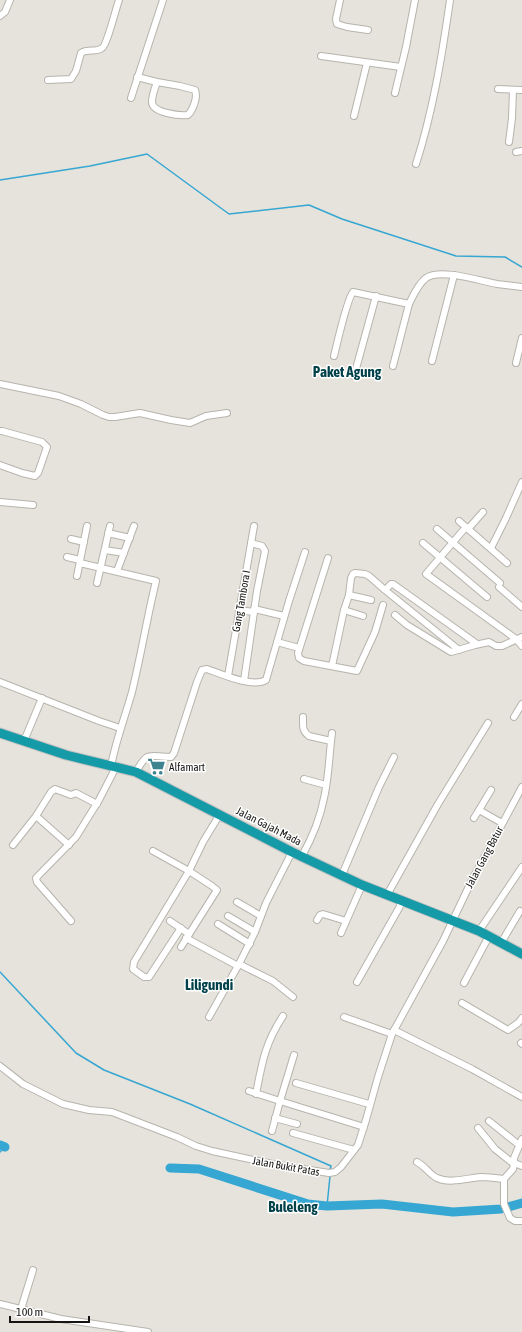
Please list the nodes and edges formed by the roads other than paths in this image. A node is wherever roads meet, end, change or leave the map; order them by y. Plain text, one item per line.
1 (10, 0) edge
2 (119, 0) edge
3 (163, 0) edge
4 (340, 0) edge
5 (415, 0) edge
6 (450, 0) edge
7 (0, 16) edge
8 (368, 30) dead end
9 (320, 56) dead end
10 (368, 63) junction
11 (401, 67) junction
12 (137, 77) junction
13 (48, 80) dead end
14 (157, 82) junction
15 (498, 89) dead end
16 (513, 90) junction
17 (522, 90) edge
18 (394, 93) dead end
19 (131, 98) dead end
20 (354, 116) dead end
21 (509, 142) dead end
22 (416, 164) dead end
23 (454, 276) junction
24 (522, 287) edge
25 (376, 296) junction
26 (409, 304) junction
27 (522, 338) edge
28 (334, 356) dead end
29 (432, 361) dead end
30 (516, 363) dead end
31 (393, 366) dead end
32 (354, 376) dead end
33 (0, 384) edge
34 (227, 413) dead end
35 (0, 431) edge
36 (0, 465) edge
37 (522, 482) edge
38 (0, 502) edge
39 (33, 504) dead end
40 (483, 512) dead end
41 (459, 521) dead end
42 (87, 526) dead end
43 (110, 526) dead end
44 (134, 526) dead end
45 (254, 526) dead end
46 (467, 528) junction
47 (437, 529) dead end
48 (108, 533) junction
49 (130, 538) junction
50 (71, 540) dead end
51 (84, 542) junction
52 (251, 543) junction
53 (423, 543) dead end
54 (452, 543) junction
55 (490, 548) junction
56 (105, 550) junction
57 (305, 552) dead end
58 (124, 553) junction
59 (67, 557) dead end
60 (440, 557) junction
61 (328, 558) dead end
62 (80, 561) junction
63 (508, 563) dead end
64 (101, 568) junction
65 (117, 572) junction
66 (77, 576) dead end
67 (97, 583) dead end
68 (385, 590) junction
69 (349, 595) junction
70 (487, 597) dead end
71 (370, 600) dead end
72 (383, 605) dead end
73 (522, 607) edge
74 (239, 610) junction
75 (344, 610) junction
76 (254, 611) junction
77 (395, 615) dead end
78 (284, 616) junction
79 (363, 616) dead end
80 (519, 638) edge
81 (277, 642) junction
82 (477, 644) junction
83 (522, 646) edge
84 (299, 648) junction
85 (458, 650) junction
86 (332, 666) junction
87 (228, 676) junction
88 (244, 681) junction
89 (0, 682) edge
90 (42, 698) junction
91 (522, 704) edge
92 (303, 718) dead end
93 (514, 718) dead end
94 (488, 723) dead end
95 (120, 728) junction
96 (332, 733) dead end
97 (0, 734) edge
98 (24, 741) junction
99 (331, 741) junction
100 (394, 757) dead end
101 (113, 766) junction
102 (136, 772) junction
103 (304, 779) dead end
104 (326, 785) junction
105 (522, 787) edge
106 (491, 790) dead end
107 (520, 795) edge
108 (97, 804) junction
109 (479, 810) junction
110 (220, 814) junction
111 (36, 816) junction
112 (474, 818) dead end
113 (502, 823) junction
114 (13, 845) dead end
115 (69, 845) junction
116 (153, 851) dead end
117 (292, 852) junction
118 (302, 856) junction
119 (522, 867) edge
120 (189, 871) junction
121 (342, 875) junction
122 (362, 885) junction
123 (387, 895) junction
124 (402, 900) junction
125 (237, 902) dead end
126 (520, 911) dead end
127 (228, 916) dead end
128 (261, 916) junction
129 (316, 920) dead end
130 (452, 920) junction
131 (71, 921) dead end
132 (170, 921) dead end
133 (346, 921) junction
134 (218, 924) dead end
135 (181, 928) junction
136 (479, 931) junction
137 (255, 932) junction
138 (341, 933) dead end
139 (188, 936) junction
140 (489, 936) junction
141 (501, 943) junction
142 (250, 944) junction
143 (181, 947) dead end
144 (522, 954) edge
145 (239, 965) junction
146 (357, 982) dead end
147 (464, 983) dead end
148 (293, 997) dead end
149 (462, 1003) dead end
150 (283, 1016) dead end
151 (208, 1017) dead end
152 (344, 1018) dead end
153 (522, 1018) edge
154 (393, 1032) junction
155 (294, 1054) dead end
156 (0, 1066) edge
157 (296, 1083) dead end
158 (249, 1091) dead end
159 (256, 1094) junction
160 (522, 1097) edge
161 (280, 1101) junction
162 (369, 1104) junction
163 (275, 1118) junction
164 (490, 1121) dead end
165 (297, 1124) dead end
166 (364, 1127) junction
167 (478, 1128) dead end
168 (272, 1131) dead end
169 (293, 1133) dead end
170 (521, 1142) edge
171 (354, 1150) junction
172 (417, 1162) dead end
173 (514, 1164) junction
174 (522, 1166) edge
175 (504, 1179) junction
176 (522, 1220) edge
177 (32, 1270) dead end
178 (0, 1304) edge
179 (21, 1308) junction
180 (148, 1332) edge

1 - 7 street
2 - 13 street
3 - 12 street
4 - 8 street
5 - 11 street
6 - 22 street
9 - 10 street
10 - 11 street
10 - 20 street
11 - 18 street
12 - 14 street
12 - 19 street
14 - 14 street
15 - 16 street
16 - 17 street
16 - 21 street
23 - 24 street
23 - 26 street
23 - 29 street
25 - 26 street
25 - 28 street
25 - 32 street
26 - 31 street
27 - 30 street
33 - 34 street
35 - 36 street
37 - 55 street
38 - 39 street
40 - 46 street
41 - 46 street
42 - 51 street
43 - 48 street
44 - 49 street
45 - 52 street, Gang Tambora I
46 - 54 street
46 - 55 street
47 - 54 street
48 - 49 street
48 - 56 street
49 - 58 street
50 - 51 street
51 - 62 street
52 - 74 street, Gang Tambora I
52 - 76 street
53 - 60 street
54 - 60 street
54 - 73 street
55 - 63 street
56 - 58 street
56 - 64 street
57 - 78 street
58 - 65 street
59 - 62 street
60 - 70 street
60 - 80 street
61 - 84 street
62 - 64 street
62 - 66 street
64 - 65 street
64 - 67 street
65 - 95 street
68 - 69 street
68 - 82 street
68 - 85 street
69 - 71 street
69 - 75 street
72 - 86 street
74 - 76 street
74 - 87 street, Gang Tambora I
75 - 79 street
75 - 86 street
76 - 78 street
76 - 88 street
77 - 85 street
78 - 81 street
80 - 82 street
80 - 83 street
81 - 84 street
81 - 88 street
82 - 85 street
84 - 86 street
87 - 88 street
87 - 102 street
89 - 90 street
90 - 95 street
90 - 98 street
91 - 93 street
92 - 99 street
94 - 123 street
95 - 101 street
96 - 99 street
97 - 98 highway, Jalan Gajah Mada
98 - 101 highway, Jalan Gajah Mada
99 - 104 street
100 - 121 street
101 - 102 highway, Jalan Gajah Mada
101 - 108 street
102 - 110 highway, Jalan Gajah Mada
103 - 104 street
104 - 118 street
105 - 107 street, Jalan Gang Batur
106 - 109 street
107 - 113 street, Jalan Gang Batur
108 - 111 street
108 - 115 street
109 - 112 street
109 - 113 street
110 - 117 highway, Jalan Gajah Mada
110 - 120 street
111 - 114 street
111 - 115 street
113 - 130 street, Jalan Gang Batur
115 - 131 street
116 - 120 street
117 - 118 highway, Jalan Gajah Mada
117 - 128 street
118 - 121 highway, Jalan Gajah Mada
119 - 136 street
120 - 135 street
120 - 139 street
121 - 122 highway, Jalan Gajah Mada
122 - 123 highway, Jalan Gajah Mada
122 - 133 street
123 - 124 highway, Jalan Gajah Mada
124 - 130 highway, Jalan Gajah Mada
124 - 146 street
125 - 128 street
126 - 141 street
127 - 137 street
128 - 137 street
129 - 133 street
130 - 136 highway, Jalan Gajah Mada
130 - 154 street, Jalan Bukit Patas
132 - 135 street
133 - 138 street
134 - 142 street
135 - 139 street
136 - 140 highway, Jalan Gajah Mada
137 - 142 street
139 - 143 street
139 - 145 street
140 - 141 highway, Jalan Gajah Mada
140 - 147 street
141 - 144 highway, Jalan Gajah Mada
142 - 145 street
145 - 148 street
145 - 151 street
149 - 153 street
150 - 159 street
152 - 154 street
154 - 160 street
154 - 162 street, Jalan Bukit Patas
155 - 161 street
156 - 171 street, Jalan Bukit Patas
157 - 162 street
158 - 159 street
159 - 161 street
161 - 163 street
161 - 166 street
162 - 166 street, Jalan Bukit Patas
163 - 165 street
163 - 168 street
164 - 170 street
166 - 171 street, Jalan Bukit Patas
167 - 173 street
169 - 171 street
170 - 173 street
172 - 175 street
173 - 174 street
173 - 175 street
175 - 176 street
177 - 179 street
178 - 179 street
179 - 180 street

